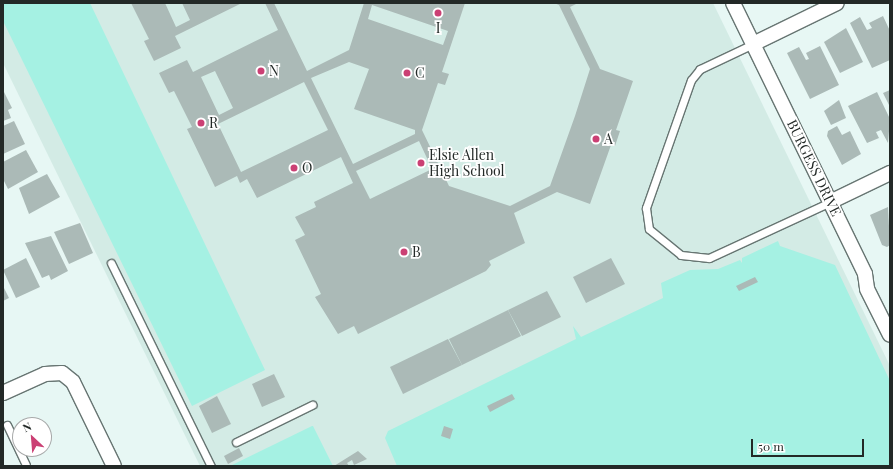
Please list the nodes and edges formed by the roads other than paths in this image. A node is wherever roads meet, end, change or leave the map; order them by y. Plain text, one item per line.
1 (733, 3) edge
2 (837, 3) edge
3 (753, 44) junction
4 (890, 173) edge
5 (830, 202) junction
6 (111, 263) dead end
7 (890, 335) edge
8 (3, 393) edge
9 (312, 405) dead end
10 (7, 425) dead end
11 (236, 442) dead end
12 (26, 466) edge
13 (114, 466) edge
14 (211, 466) edge

1 - 3 street, BURGESS DRIVE
2 - 3 street
3 - 5 street, BURGESS DRIVE
3 - 5 lane
4 - 5 street
5 - 7 street, BURGESS DRIVE
6 - 14 lane
8 - 13 street
9 - 11 lane
10 - 12 lane

